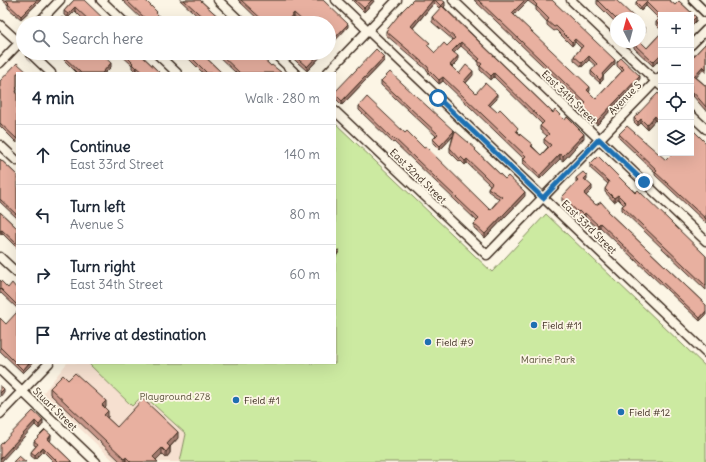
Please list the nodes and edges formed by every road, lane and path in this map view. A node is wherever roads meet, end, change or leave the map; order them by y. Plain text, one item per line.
1 (60, 0) edge
2 (101, 0) edge
3 (218, 0) edge
4 (336, 0) edge
5 (396, 0) edge
6 (453, 0) edge
7 (571, 0) edge
8 (693, 0) edge
9 (706, 13) edge
10 (45, 16) edge
11 (118, 16) edge
12 (235, 16) edge
13 (0, 25) edge
14 (706, 30) edge
15 (368, 31) junction
16 (16, 38) edge
17 (694, 42) edge
18 (16, 48) edge
19 (37, 60) edge
20 (163, 60) edge
21 (281, 60) edge
22 (0, 63) edge
23 (50, 72) edge
24 (176, 72) edge
25 (294, 72) edge
26 (328, 72) edge
27 (658, 80) edge
28 (658, 82) edge
29 (336, 112) edge
30 (694, 118) edge
31 (706, 129) edge
32 (599, 139) junction
33 (0, 145) edge
34 (16, 160) edge
35 (543, 198) junction
36 (706, 241) edge
37 (487, 255) joint
38 (0, 257) edge
39 (16, 273) edge
40 (706, 353) edge
41 (48, 364) edge
42 (0, 370) edge
43 (22, 391) junction
44 (0, 414) edge
45 (96, 462) edge

1 - 10 street
2 - 11 street
3 - 12 street
4 - 15 street, East 33rd Street
5 - 15 street
6 - 32 street, East 34th Street
7 - 27 street
8 - 9 street
13 - 16 street
14 - 17 street
15 - 26 street
15 - 35 street, East 33rd Street
18 - 22 street
19 - 23 street
20 - 24 street
21 - 25 street
28 - 32 street, Avenue S
29 - 37 street, East 32nd Street
30 - 31 street
32 - 35 street, Avenue S
32 - 36 street, East 34th Street
33 - 34 street
35 - 37 street, Avenue S
35 - 40 street, East 33rd Street
38 - 39 street
41 - 43 street
42 - 43 street, Stuart Street
43 - 44 street
43 - 45 street, Stuart Street

